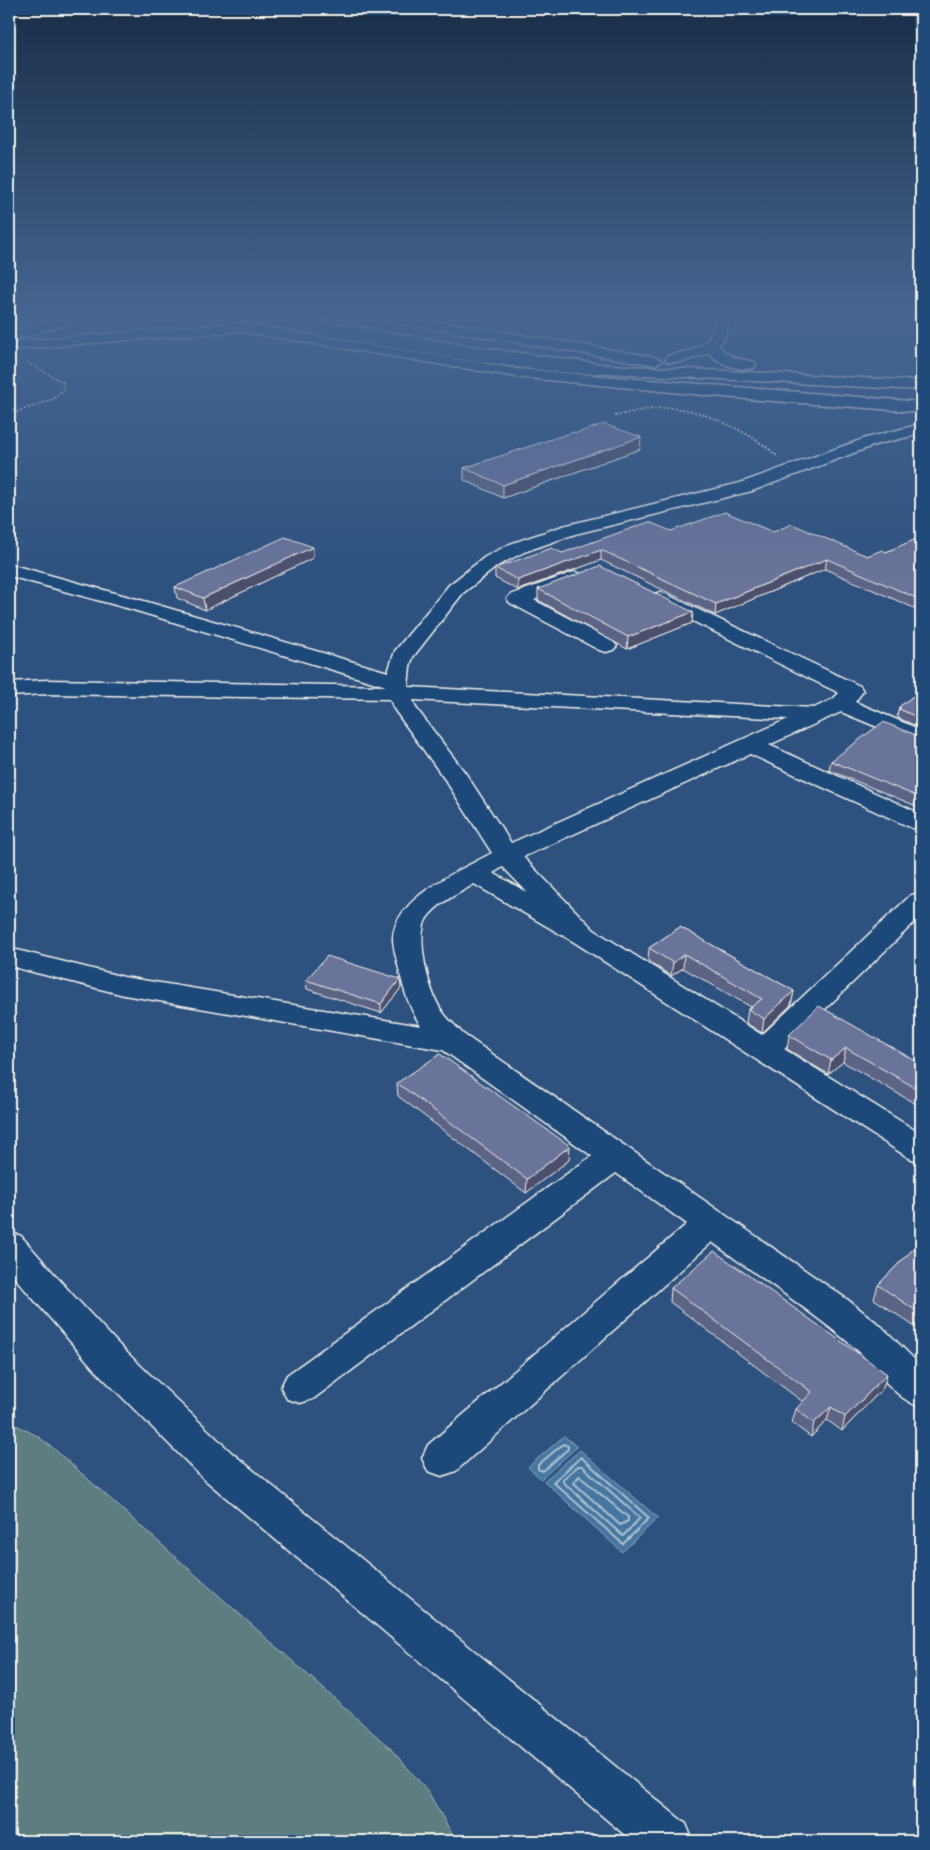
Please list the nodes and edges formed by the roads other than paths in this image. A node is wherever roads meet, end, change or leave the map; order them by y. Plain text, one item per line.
1 (885, 404) edge
2 (921, 407) edge
3 (921, 429) edge
4 (9, 570) edge
5 (591, 572) edge
6 (643, 590) edge
7 (606, 646) dead end
8 (9, 682) edge
9 (47, 687) junction
10 (398, 687) junction
11 (9, 689) edge
12 (841, 704) junction
13 (817, 714) junction
14 (921, 738) edge
15 (750, 745) junction
16 (921, 823) edge
17 (506, 855) junction
18 (474, 873) junction
19 (921, 901) edge
20 (584, 936) junction
21 (9, 957) edge
22 (452, 1042) junction
23 (764, 1050) junction
24 (921, 1150) edge
25 (616, 1156) junction
26 (711, 1223) junction
27 (9, 1246) edge
28 (919, 1383) edge
29 (300, 1387) dead end
30 (442, 1458) dead end
31 (669, 1841) edge

1 - 2 street
3 - 10 street
4 - 10 street
5 - 7 street
6 - 12 street
8 - 9 street
9 - 10 street
9 - 11 street
10 - 13 street
10 - 17 street
12 - 13 street
12 - 14 street
13 - 15 street
15 - 16 street
15 - 17 street
17 - 18 street
17 - 20 street
18 - 20 street
18 - 22 street
19 - 23 street
20 - 23 street
21 - 22 street
22 - 25 street
23 - 24 street
25 - 26 street
25 - 29 street
26 - 28 street
26 - 30 street
27 - 31 street

